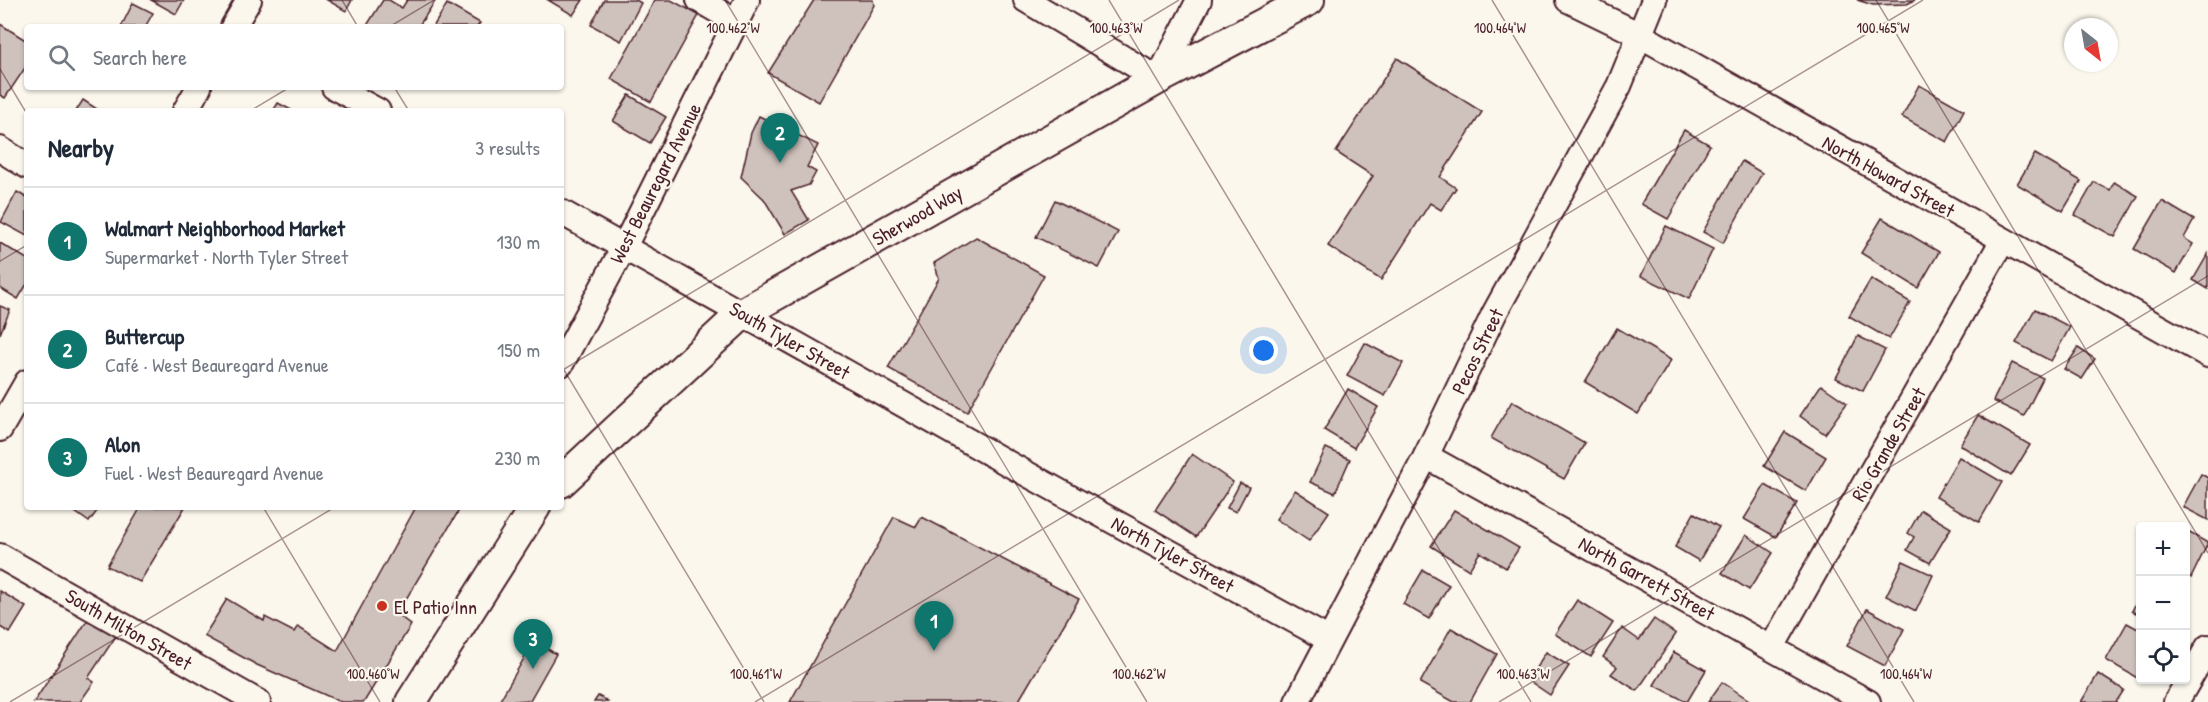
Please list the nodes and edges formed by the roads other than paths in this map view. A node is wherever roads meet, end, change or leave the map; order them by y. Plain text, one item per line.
1 (249, 0) edge
2 (699, 0) edge
3 (747, 0) edge
4 (1026, 0) edge
5 (1199, 0) edge
6 (1309, 0) edge
7 (1568, 0) edge
8 (1654, 0) edge
9 (735, 21) junction
10 (235, 24) edge
11 (1638, 34) junction
12 (1158, 79) junction
13 (196, 90) edge
14 (340, 90) edge
15 (187, 108) edge
16 (372, 108) edge
17 (0, 149) edge
18 (24, 164) edge
19 (564, 214) edge
20 (2003, 240) junction
21 (624, 247) junction
22 (743, 313) junction
23 (2208, 355) edge
24 (564, 358) edge
25 (24, 387) edge
26 (0, 429) edge
27 (1426, 456) junction
28 (1018, 469) joint
29 (564, 479) edge
30 (533, 510) edge
31 (0, 556) edge
32 (1328, 639) junction
33 (1772, 647) junction
34 (2208, 647) edge
35 (258, 702) edge
36 (411, 702) edge
37 (1297, 702) edge
38 (1868, 702) edge
39 (2176, 702) edge

1 - 10 street
2 - 9 street
3 - 9 street, West Beauregard Avenue
4 - 12 street
5 - 12 street
6 - 12 main road, Sherwood Way
7 - 11 street, North Howard Street
8 - 11 street, Pecos Street
9 - 21 street, West Beauregard Avenue
11 - 20 street, North Howard Street
11 - 27 street, Pecos Street
12 - 22 main road, Sherwood Way
13 - 15 street
14 - 16 street
17 - 18 street
19 - 21 street, South Tyler Street
20 - 23 street, North Howard Street
20 - 33 street, Rio Grande Street
21 - 22 street, South Tyler Street
21 - 24 street, West Beauregard Avenue
22 - 28 street, South Tyler Street
22 - 29 main road, Sherwood Way
25 - 26 street
27 - 32 street, Pecos Street
27 - 33 street, North Garrett Street
28 - 32 street, North Tyler Street
30 - 36 main road
31 - 35 street, South Milton Street
32 - 37 street, Pecos Street
33 - 38 street, North Garrett Street
34 - 39 street

